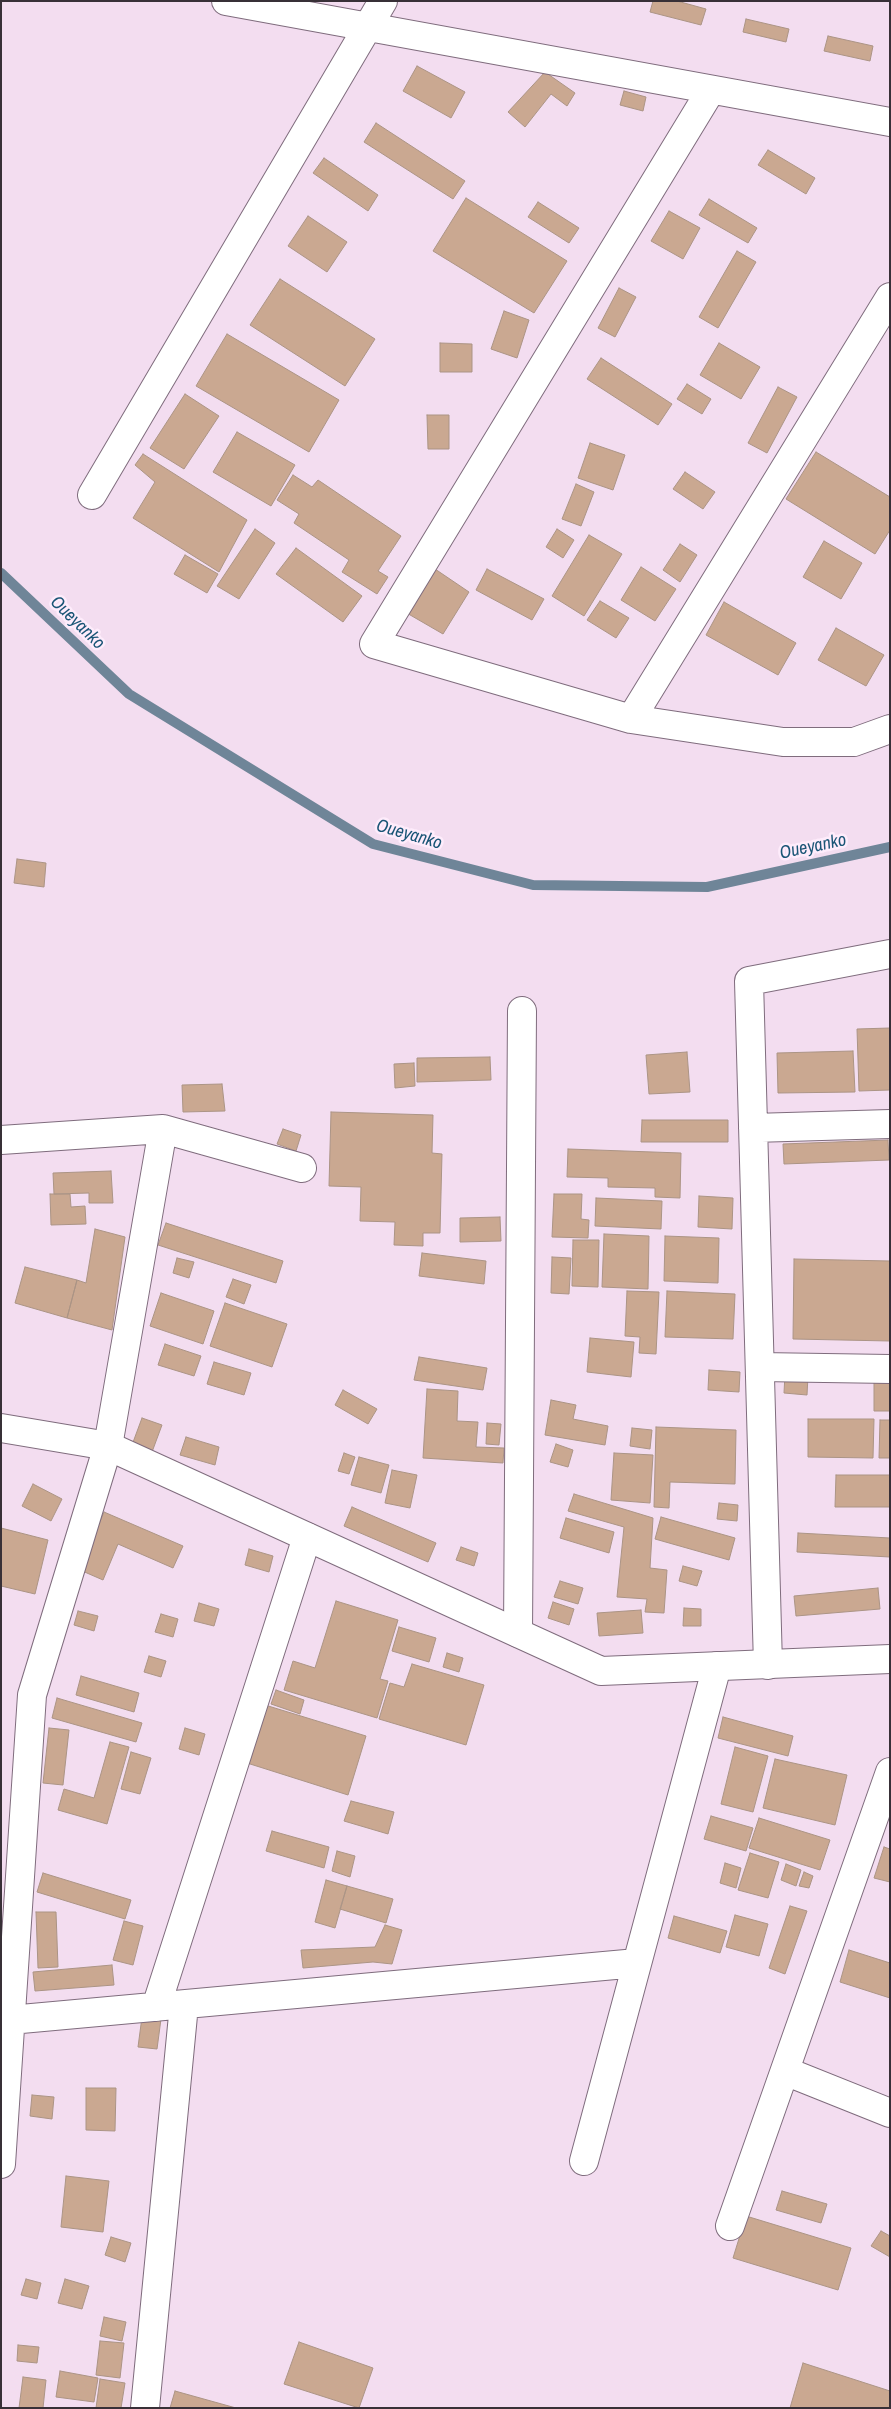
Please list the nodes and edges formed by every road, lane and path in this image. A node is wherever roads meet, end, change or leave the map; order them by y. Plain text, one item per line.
1 (226, 1) edge
2 (383, 1) edge
3 (368, 27) junction
4 (711, 90) junction
5 (890, 122) edge
6 (890, 297) edge
7 (92, 495) dead end
8 (631, 719) junction
9 (890, 729) edge
10 (890, 954) edge
11 (522, 1011) dead end
12 (890, 1124) edge
13 (754, 1128) junction
14 (163, 1129) junction
15 (1, 1140) edge
16 (302, 1168) dead end
17 (760, 1367) junction
18 (890, 1369) edge
19 (1, 1428) edge
20 (108, 1446) junction
21 (307, 1537) junction
22 (518, 1633) junction
23 (890, 1659) edge
24 (768, 1665) junction
25 (718, 1666) junction
26 (890, 1772) edge
27 (637, 1963) junction
28 (184, 2005) junction
29 (156, 2007) junction
30 (7, 2034) edge
31 (785, 2071) junction
32 (890, 2113) edge
33 (584, 2161) dead end
34 (1, 2164) edge
35 (730, 2226) dead end
36 (145, 2408) edge

1 - 3 street
2 - 3 street
3 - 4 street
3 - 7 street
4 - 5 street
4 - 8 street
6 - 8 street
8 - 9 street
10 - 13 street
11 - 22 street
12 - 13 street
13 - 17 street
14 - 15 street
14 - 16 street
14 - 20 street
17 - 18 street
17 - 24 street
19 - 20 street
20 - 21 street
20 - 30 street
21 - 22 street
21 - 29 street
22 - 25 street
23 - 24 street
24 - 25 street
25 - 27 street
26 - 31 street
27 - 28 street
27 - 33 street
28 - 29 street
28 - 36 street
29 - 30 street
30 - 34 street
31 - 32 street
31 - 35 street

